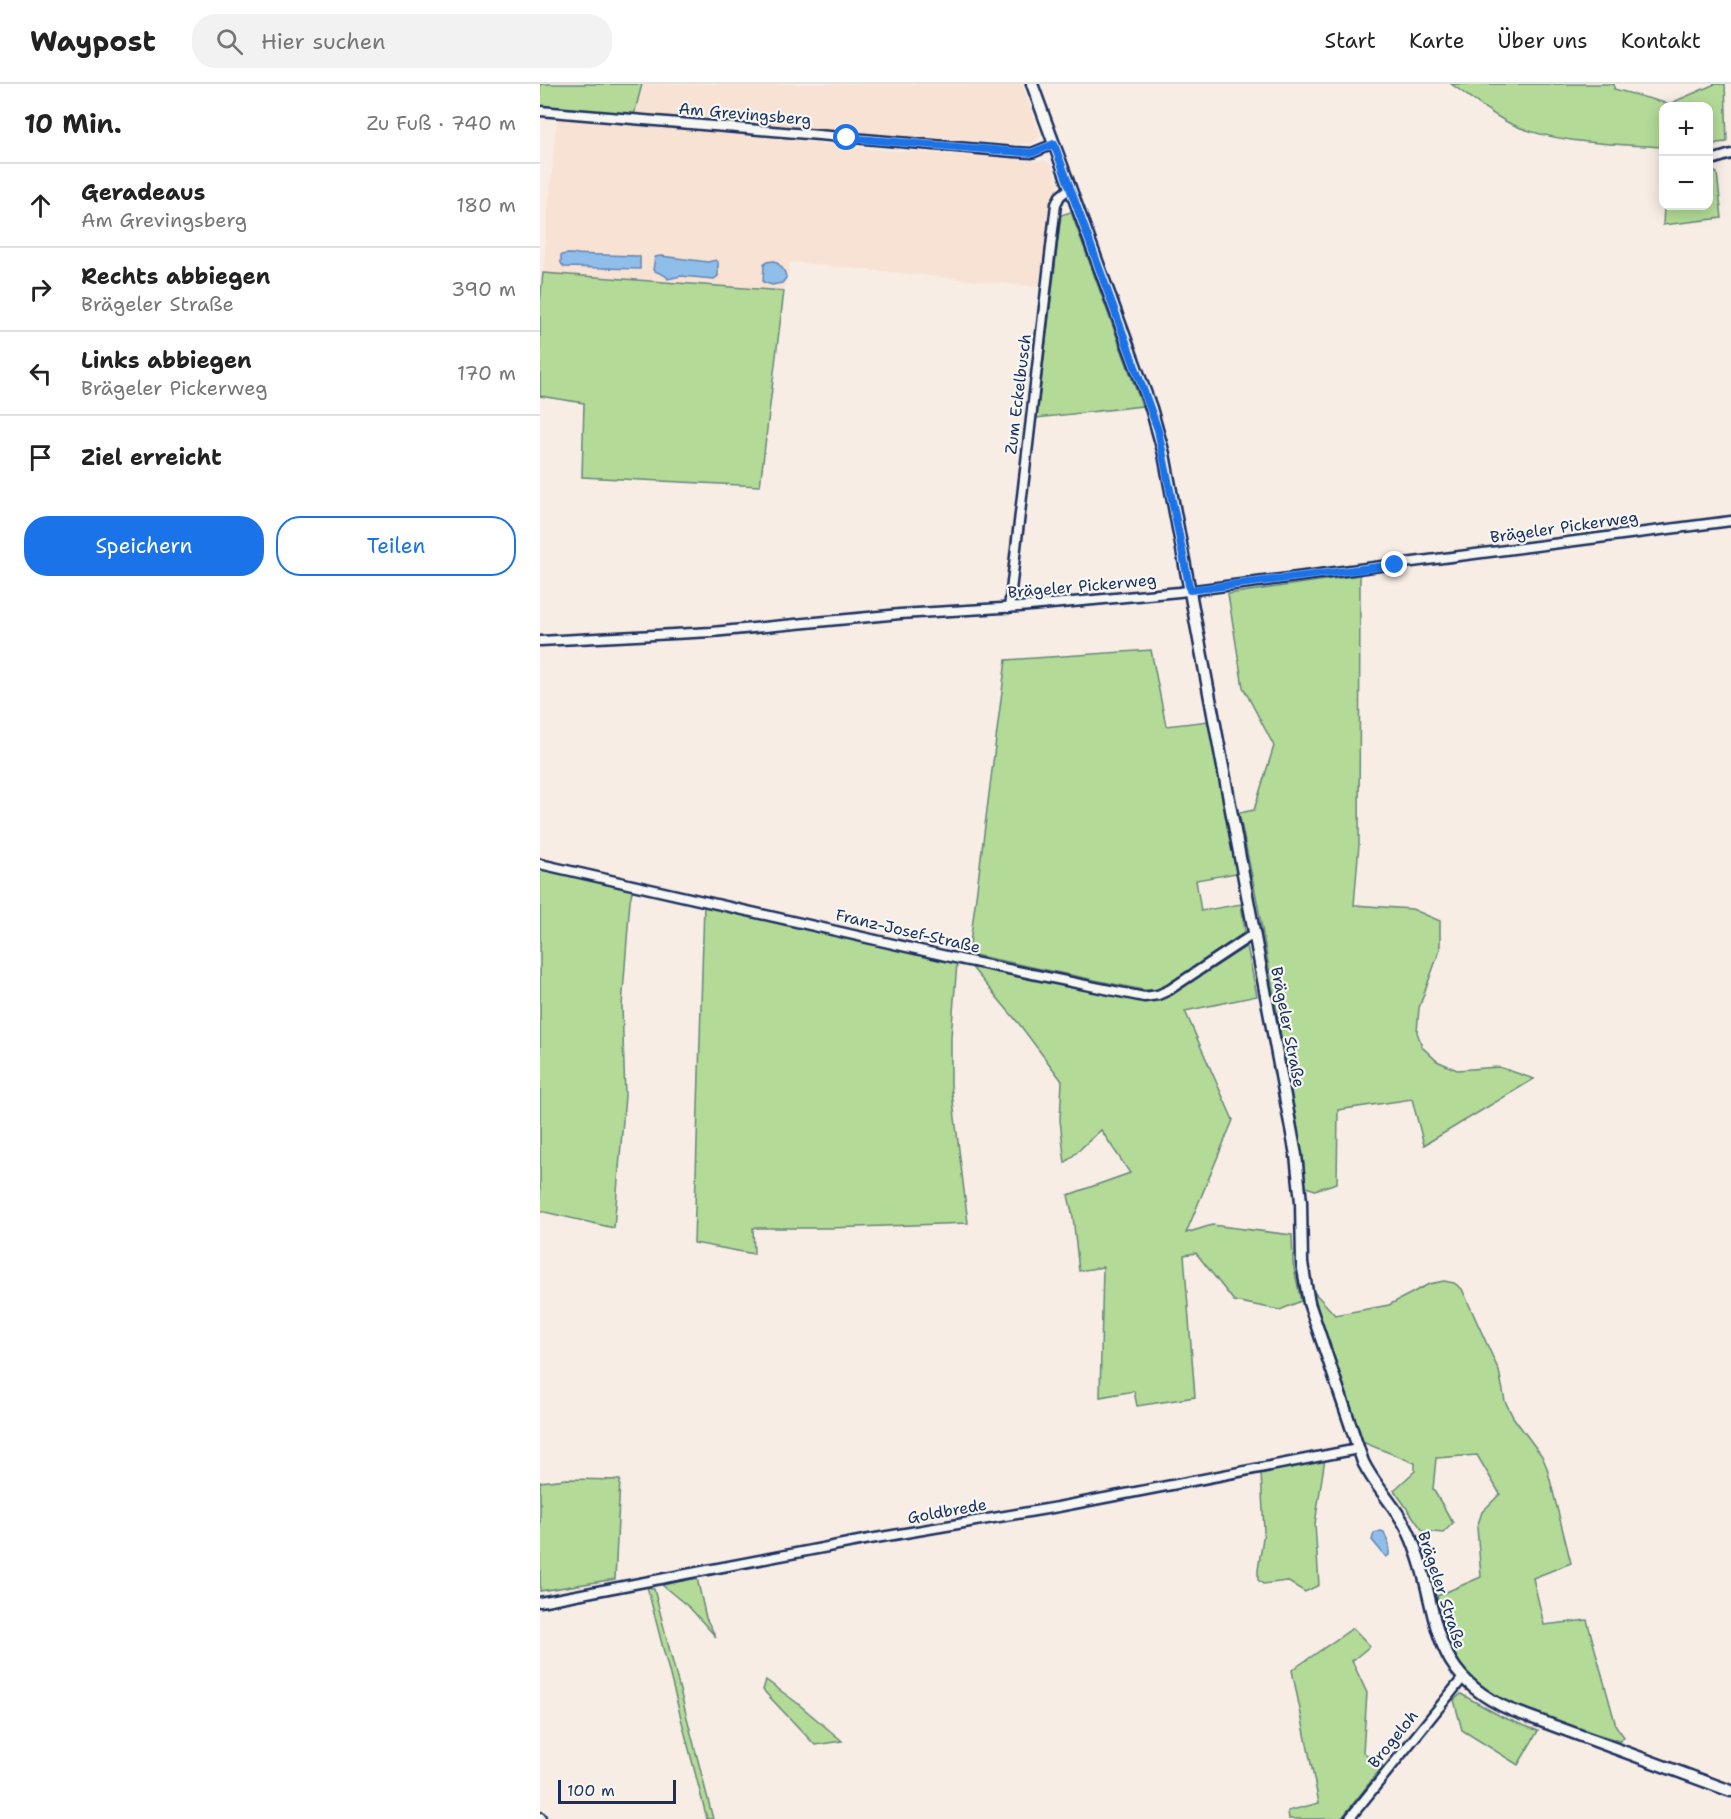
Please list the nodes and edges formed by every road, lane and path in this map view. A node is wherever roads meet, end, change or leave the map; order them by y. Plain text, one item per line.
1 (1032, 84) edge
2 (540, 111) edge
3 (1054, 144) junction
4 (1731, 154) edge
5 (1715, 159) dead end
6 (1070, 188) junction
7 (1731, 521) edge
8 (1190, 590) junction
9 (1009, 608) junction
10 (540, 641) edge
11 (540, 864) edge
12 (1255, 933) junction
13 (1358, 1449) junction
14 (540, 1602) edge
15 (1462, 1678) junction
16 (1731, 1791) edge
17 (1349, 1819) edge

1 - 3 street, Brägeler Straße
2 - 3 street, Am Grevingsberg
3 - 6 street, Brägeler Straße
4 - 5 street
6 - 8 street, Brägeler Straße
6 - 9 street, Zum Eckelbusch
7 - 8 street, Brägeler Pickerweg
8 - 9 street, Brägeler Pickerweg
8 - 12 street, Brägeler Straße
9 - 10 street, Brägeler Pickerweg
11 - 12 street, Franz-Josef-Straße
12 - 13 street, Brägeler Straße
13 - 14 street, Goldbrede
13 - 15 street, Brägeler Straße
15 - 16 street, Brägeler Straße
15 - 17 street, Brogeloh

